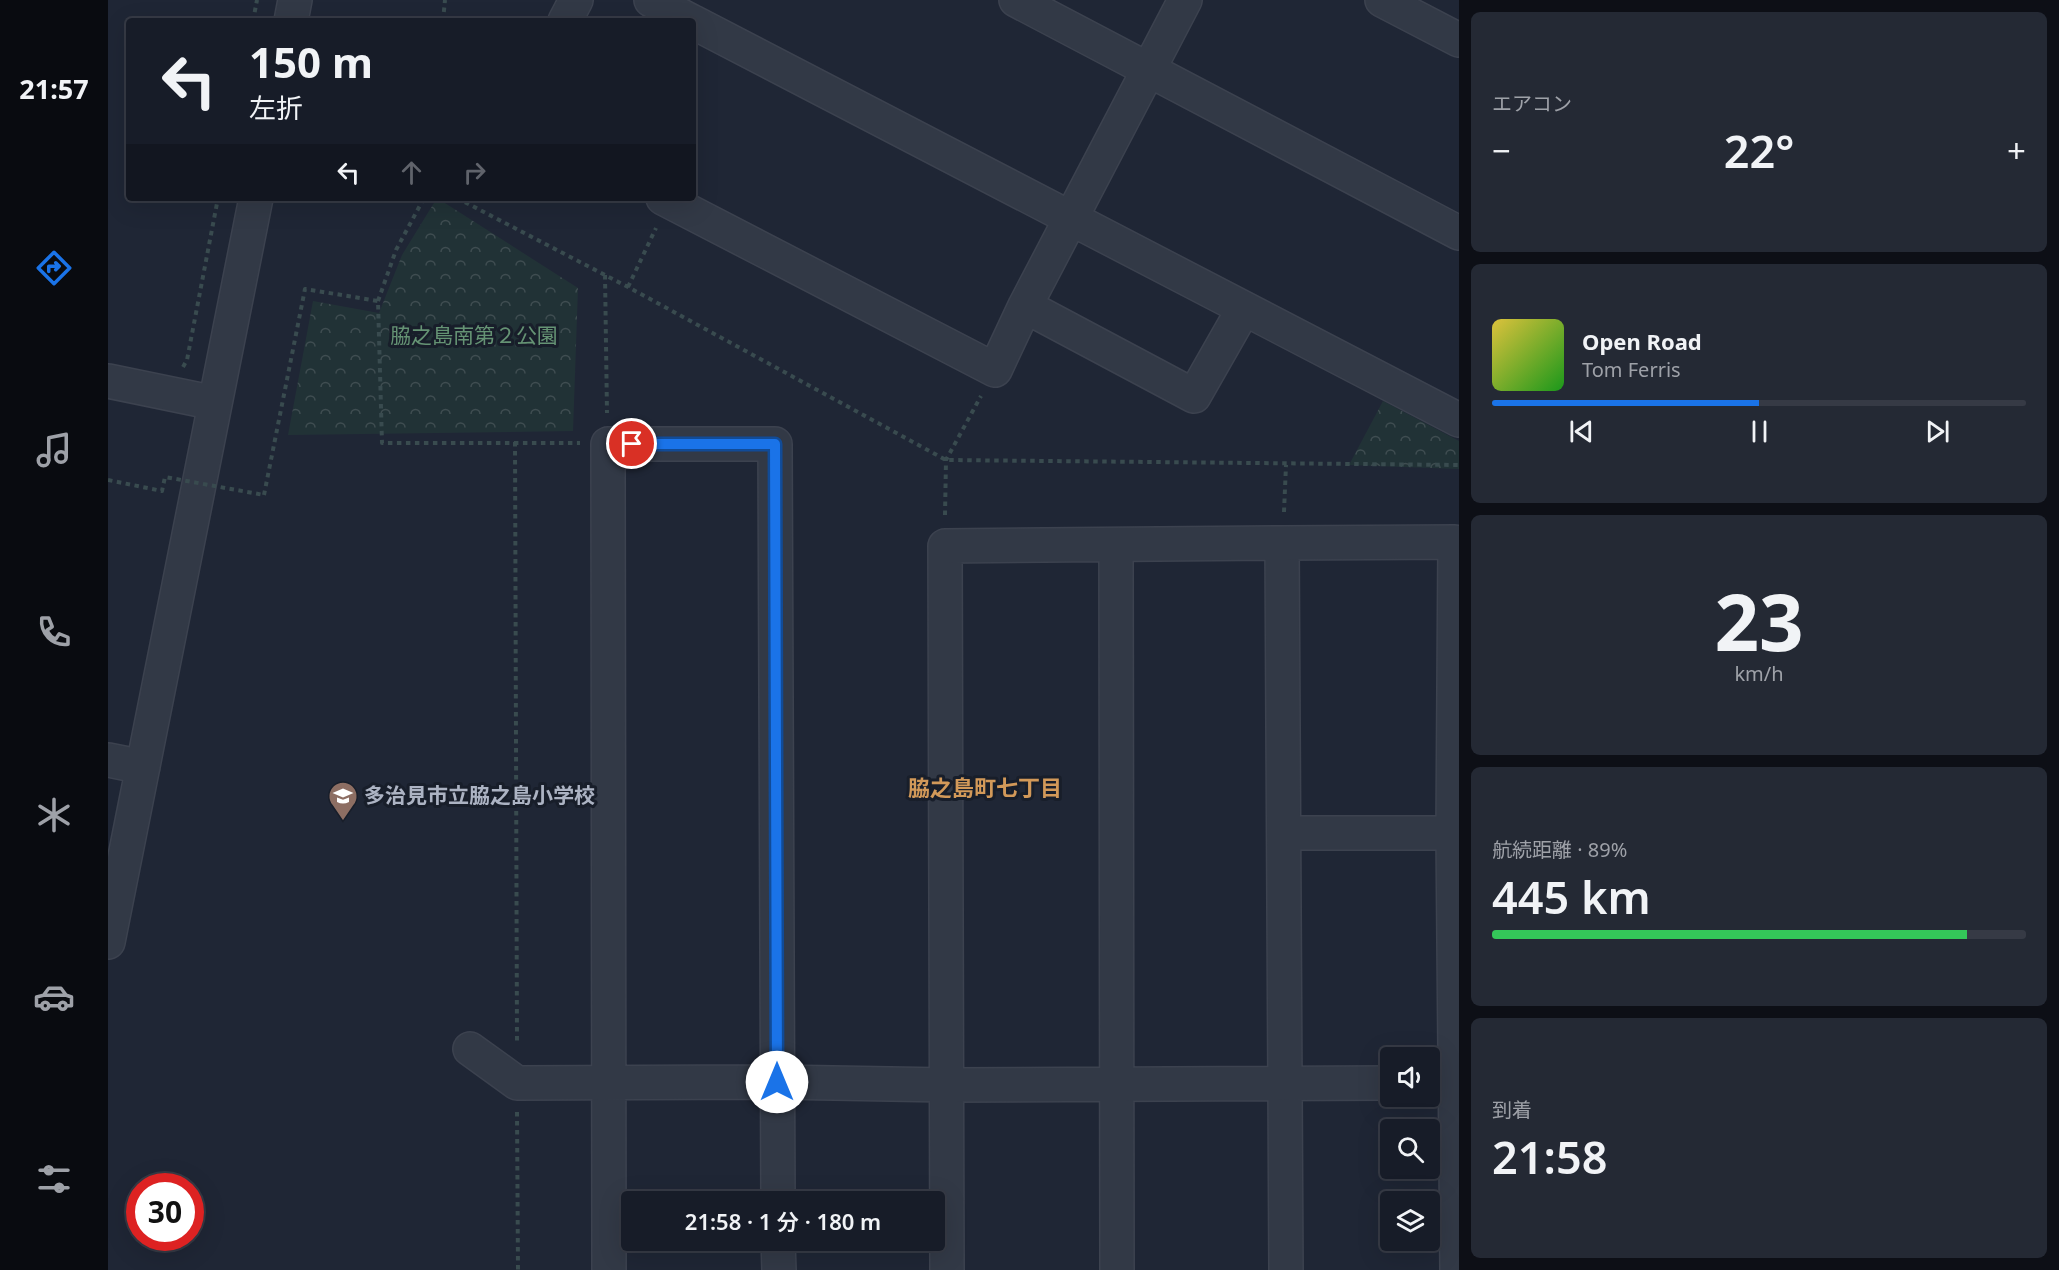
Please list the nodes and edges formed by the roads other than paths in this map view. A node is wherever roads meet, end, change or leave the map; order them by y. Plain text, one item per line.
1 (295, 0) edge
2 (576, 0) edge
3 (651, 0) edge
4 (1016, 0) edge
5 (1185, 0) edge
6 (1382, 0) edge
7 (292, 18) edge
8 (567, 18) edge
9 (686, 18) edge
10 (696, 23) edge
11 (1459, 40) edge
12 (1150, 69) junction
13 (255, 201) edge
14 (670, 201) edge
15 (1071, 219) junction
16 (1459, 233) edge
17 (1025, 306) junction
18 (1243, 310) junction
19 (108, 381) edge
20 (215, 403) junction
21 (1459, 420) edge
22 (1282, 543) junction
23 (1116, 546) junction
24 (108, 760) edge
25 (143, 767) junction
26 (1284, 833) junction
27 (1453, 833) junction
28 (108, 942) edge
29 (470, 1049) dead end
30 (777, 1082) junction
31 (1380, 1083) edge
32 (1448, 1083) edge
33 (1284, 1084) junction
34 (608, 1085) junction
35 (1116, 1085) junction
36 (946, 1086) junction
37 (778, 1191) edge
38 (778, 1251) edge
39 (609, 1270) edge
40 (778, 1270) edge
41 (947, 1270) edge
42 (1117, 1270) edge
43 (1286, 1270) edge
44 (1457, 1270) edge

1 - 7 street
2 - 8 street
3 - 9 street
4 - 12 street
5 - 12 street
6 - 11 street
10 - 15 street
12 - 15 street
12 - 16 street
13 - 20 street
14 - 17 street
15 - 17 street
15 - 18 street
17 - 18 street
18 - 21 street
19 - 20 street
20 - 25 street
22 - 23 street
22 - 26 street
22 - 27 street
23 - 35 street
23 - 36 street
24 - 25 street
25 - 28 street
26 - 27 street
26 - 33 street
27 - 32 street
29 - 34 street
30 - 34 street
30 - 34 street
30 - 36 street
30 - 37 street
31 - 33 street
32 - 44 street
33 - 35 street
33 - 43 street
34 - 39 street
35 - 36 street
35 - 42 street
36 - 41 street
38 - 40 street

